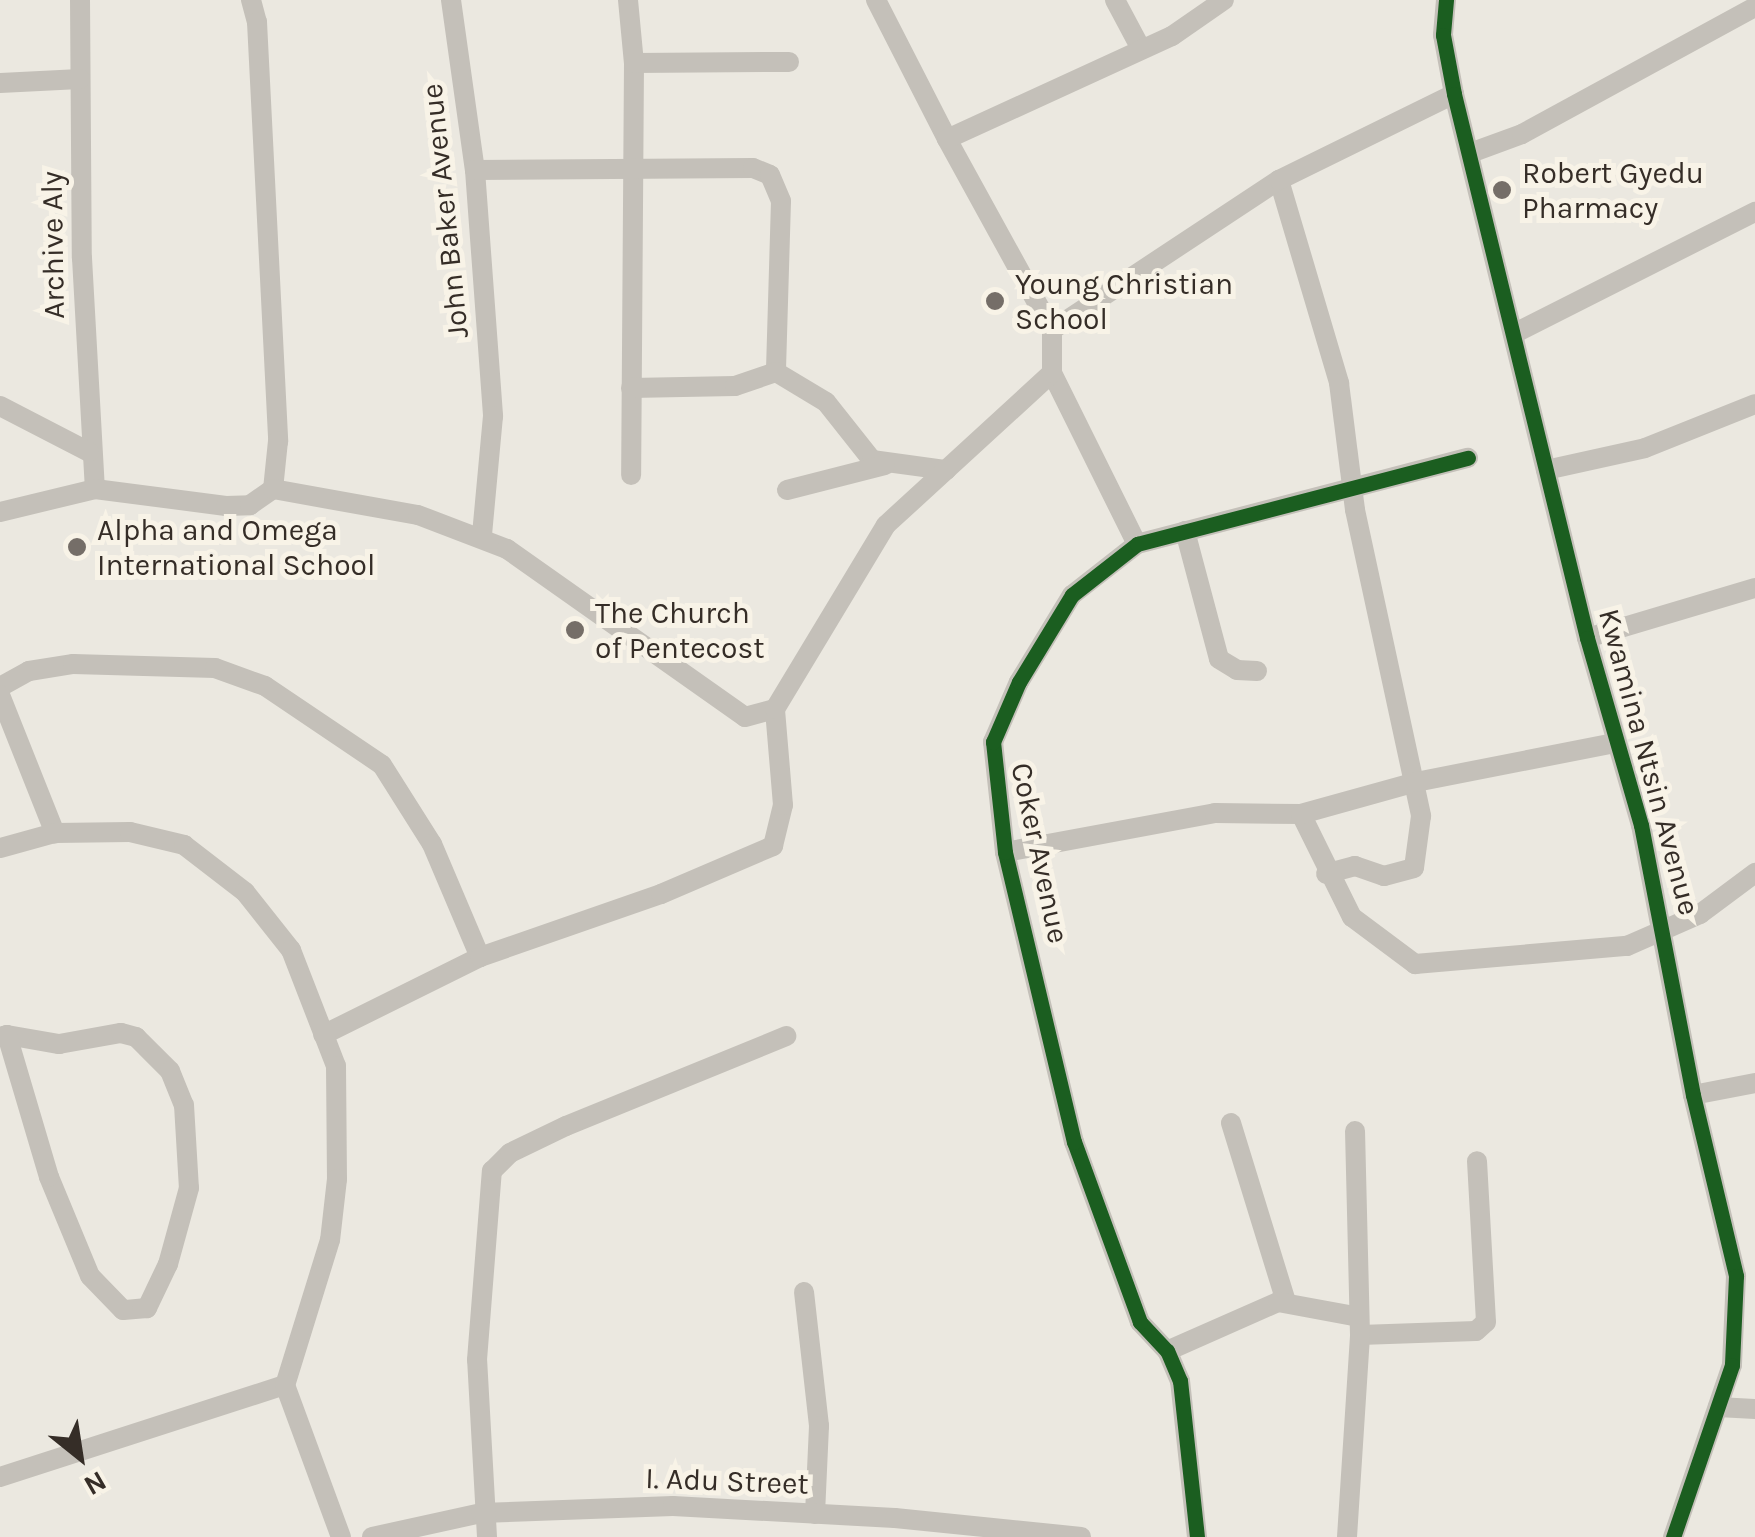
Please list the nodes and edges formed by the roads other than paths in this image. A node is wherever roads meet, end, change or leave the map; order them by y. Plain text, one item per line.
1 (80, 0) edge
2 (251, 0) edge
3 (452, 0) edge
4 (628, 0) edge
5 (876, 0) edge
6 (1116, 0) edge
7 (1224, 0) edge
8 (1424, 0) edge
9 (1446, 0) edge
10 (1755, 7) edge
11 (1443, 35) junction
12 (1141, 48) junction
13 (788, 62) dead end
14 (634, 63) junction
15 (80, 78) junction
16 (0, 84) edge
17 (1454, 94) junction
18 (947, 139) junction
19 (1473, 152) junction
20 (475, 170) junction
21 (632, 171) junction
22 (1280, 180) junction
23 (1755, 212) edge
24 (1052, 330) junction
25 (1513, 334) junction
26 (776, 372) junction
27 (1052, 373) junction
28 (631, 388) junction
29 (1755, 404) edge
30 (0, 406) edge
31 (90, 452) junction
32 (1468, 458) dead end
33 (887, 464) junction
34 (946, 470) junction
35 (1546, 470) junction
36 (631, 476) dead end
37 (1352, 484) junction
38 (95, 488) junction
39 (273, 489) junction
40 (787, 490) dead end
41 (0, 512) edge
42 (1185, 531) junction
43 (482, 534) junction
44 (1137, 544) junction
45 (1755, 588) edge
46 (1588, 638) junction
47 (1257, 671) dead end
48 (0, 691) edge
49 (774, 709) junction
50 (1615, 744) junction
51 (1416, 782) junction
52 (1301, 814) junction
53 (56, 833) junction
54 (0, 848) edge
55 (1005, 852) junction
56 (1755, 873) edge
57 (1326, 874) junction
58 (1666, 932) junction
59 (480, 957) junction
60 (323, 1035) junction
61 (3, 1036) edge
62 (786, 1036) dead end
63 (1755, 1083) edge
64 (1693, 1095) junction
65 (1230, 1123) dead end
66 (1355, 1131) dead end
67 (1477, 1161) dead end
68 (804, 1292) dead end
69 (1286, 1302) junction
70 (1360, 1326) junction
71 (1167, 1351) junction
72 (285, 1386) junction
73 (1718, 1407) junction
74 (1755, 1409) edge
75 (0, 1477) edge
76 (481, 1514) junction
77 (815, 1514) junction
78 (895, 1527) edge
79 (341, 1537) edge
80 (372, 1537) edge
81 (487, 1537) edge
82 (1082, 1537) edge
83 (1197, 1537) edge
84 (1347, 1537) edge
85 (1673, 1537) edge

1 - 15 street, Archive Aly
2 - 39 street
3 - 20 street, John Baker Avenue
4 - 14 street
5 - 18 street
6 - 12 street
7 - 12 street
8 - 11 street
9 - 11 street, Kwamina Ntsin Avenue
10 - 19 street
11 - 17 street, Kwamina Ntsin Avenue
12 - 18 street
13 - 14 street
14 - 21 street
15 - 16 street
15 - 31 street, Archive Aly
17 - 19 street, Kwamina Ntsin Avenue
17 - 22 street
18 - 24 street
19 - 25 street, Kwamina Ntsin Avenue
20 - 21 street
20 - 43 street, John Baker Avenue
21 - 26 street
21 - 28 street
22 - 24 street
22 - 37 street
23 - 25 street
24 - 27 street
25 - 35 street, Kwamina Ntsin Avenue
26 - 28 street
26 - 33 street
27 - 34 street
27 - 44 street
28 - 36 street
29 - 35 street
30 - 31 street
31 - 38 street, Archive Aly
32 - 37 street, Coker Avenue
33 - 34 street
33 - 40 street
34 - 49 street
35 - 46 street, Kwamina Ntsin Avenue
37 - 42 street, Coker Avenue
37 - 51 street
38 - 39 street
38 - 41 street
39 - 43 street
42 - 44 street, Coker Avenue
42 - 47 street
43 - 49 street
44 - 55 street, Coker Avenue
45 - 46 street
46 - 50 street, Kwamina Ntsin Avenue
48 - 53 street
48 - 59 street
49 - 59 street
50 - 51 street
50 - 58 street, Kwamina Ntsin Avenue
51 - 52 street
51 - 57 street
52 - 55 street
52 - 57 street
53 - 54 street
53 - 60 street
55 - 71 street, Coker Avenue
56 - 58 street
57 - 58 street
58 - 64 street, Kwamina Ntsin Avenue
59 - 60 street
60 - 72 street
61 - 61 street
62 - 76 street
63 - 64 street
64 - 73 street, Kwamina Ntsin Avenue
65 - 69 street
66 - 70 street
67 - 70 street
68 - 77 street
69 - 70 street
69 - 71 street
70 - 84 street
71 - 83 street, Coker Avenue
72 - 75 street
72 - 79 street
73 - 74 street
73 - 85 street, Kwamina Ntsin Avenue
76 - 77 street, I. Adu Street
76 - 80 street, I. Adu Street
76 - 81 street
77 - 78 street, I. Adu Street
78 - 82 street, I. Adu Street

